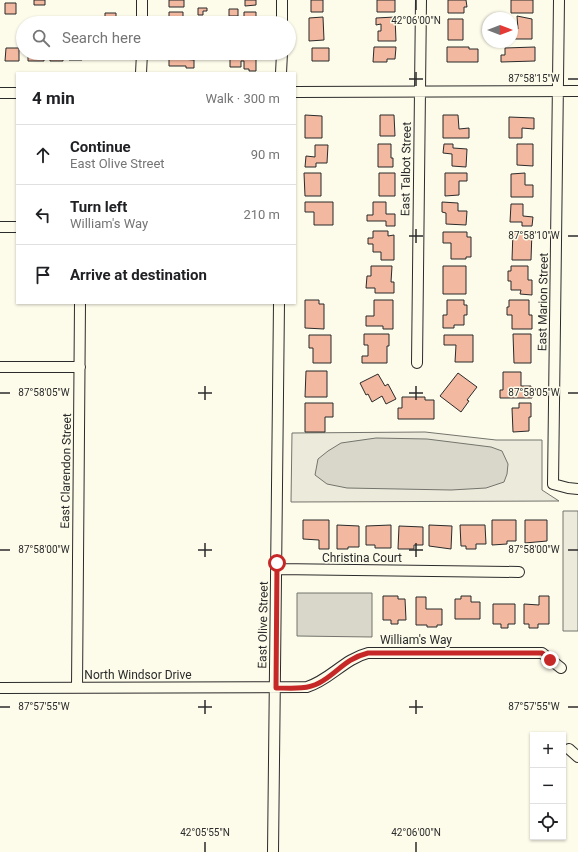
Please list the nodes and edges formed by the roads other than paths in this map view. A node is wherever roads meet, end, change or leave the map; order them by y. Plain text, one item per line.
1 (142, 0) edge
2 (282, 0) edge
3 (421, 0) edge
4 (558, 0) edge
5 (142, 16) edge
6 (282, 16) edge
7 (142, 60) edge
8 (282, 60) edge
9 (141, 72) edge
10 (282, 72) edge
11 (558, 91) junction
12 (578, 91) edge
13 (296, 92) edge
14 (420, 92) junction
15 (0, 93) edge
16 (16, 93) edge
17 (0, 227) edge
18 (16, 227) edge
19 (80, 304) edge
20 (279, 304) edge
21 (417, 363) dead end
22 (0, 367) edge
23 (80, 367) junction
24 (578, 489) edge
25 (277, 569) junction
26 (519, 572) dead end
27 (561, 668) dead end
28 (0, 688) edge
29 (77, 688) junction
30 (276, 688) junction
31 (569, 749) dead end
32 (578, 757) edge
33 (273, 852) edge

1 - 5 street
2 - 6 street
3 - 14 street, East Talbot Street
4 - 11 street, East Marion Street
7 - 9 street
8 - 10 street
11 - 12 street
11 - 14 street
11 - 24 street, East Marion Street
13 - 14 street
14 - 21 street, East Talbot Street
15 - 16 street
17 - 18 street
19 - 23 street, East Clarendon Street
20 - 25 street, East Olive Street
22 - 23 street
23 - 29 street, East Clarendon Street
25 - 26 street, Christina Court
25 - 30 street, East Olive Street
27 - 30 street, William's Way
28 - 29 street, North Windsor Drive
29 - 30 street, North Windsor Drive
30 - 33 street, East Olive Street
31 - 32 street

